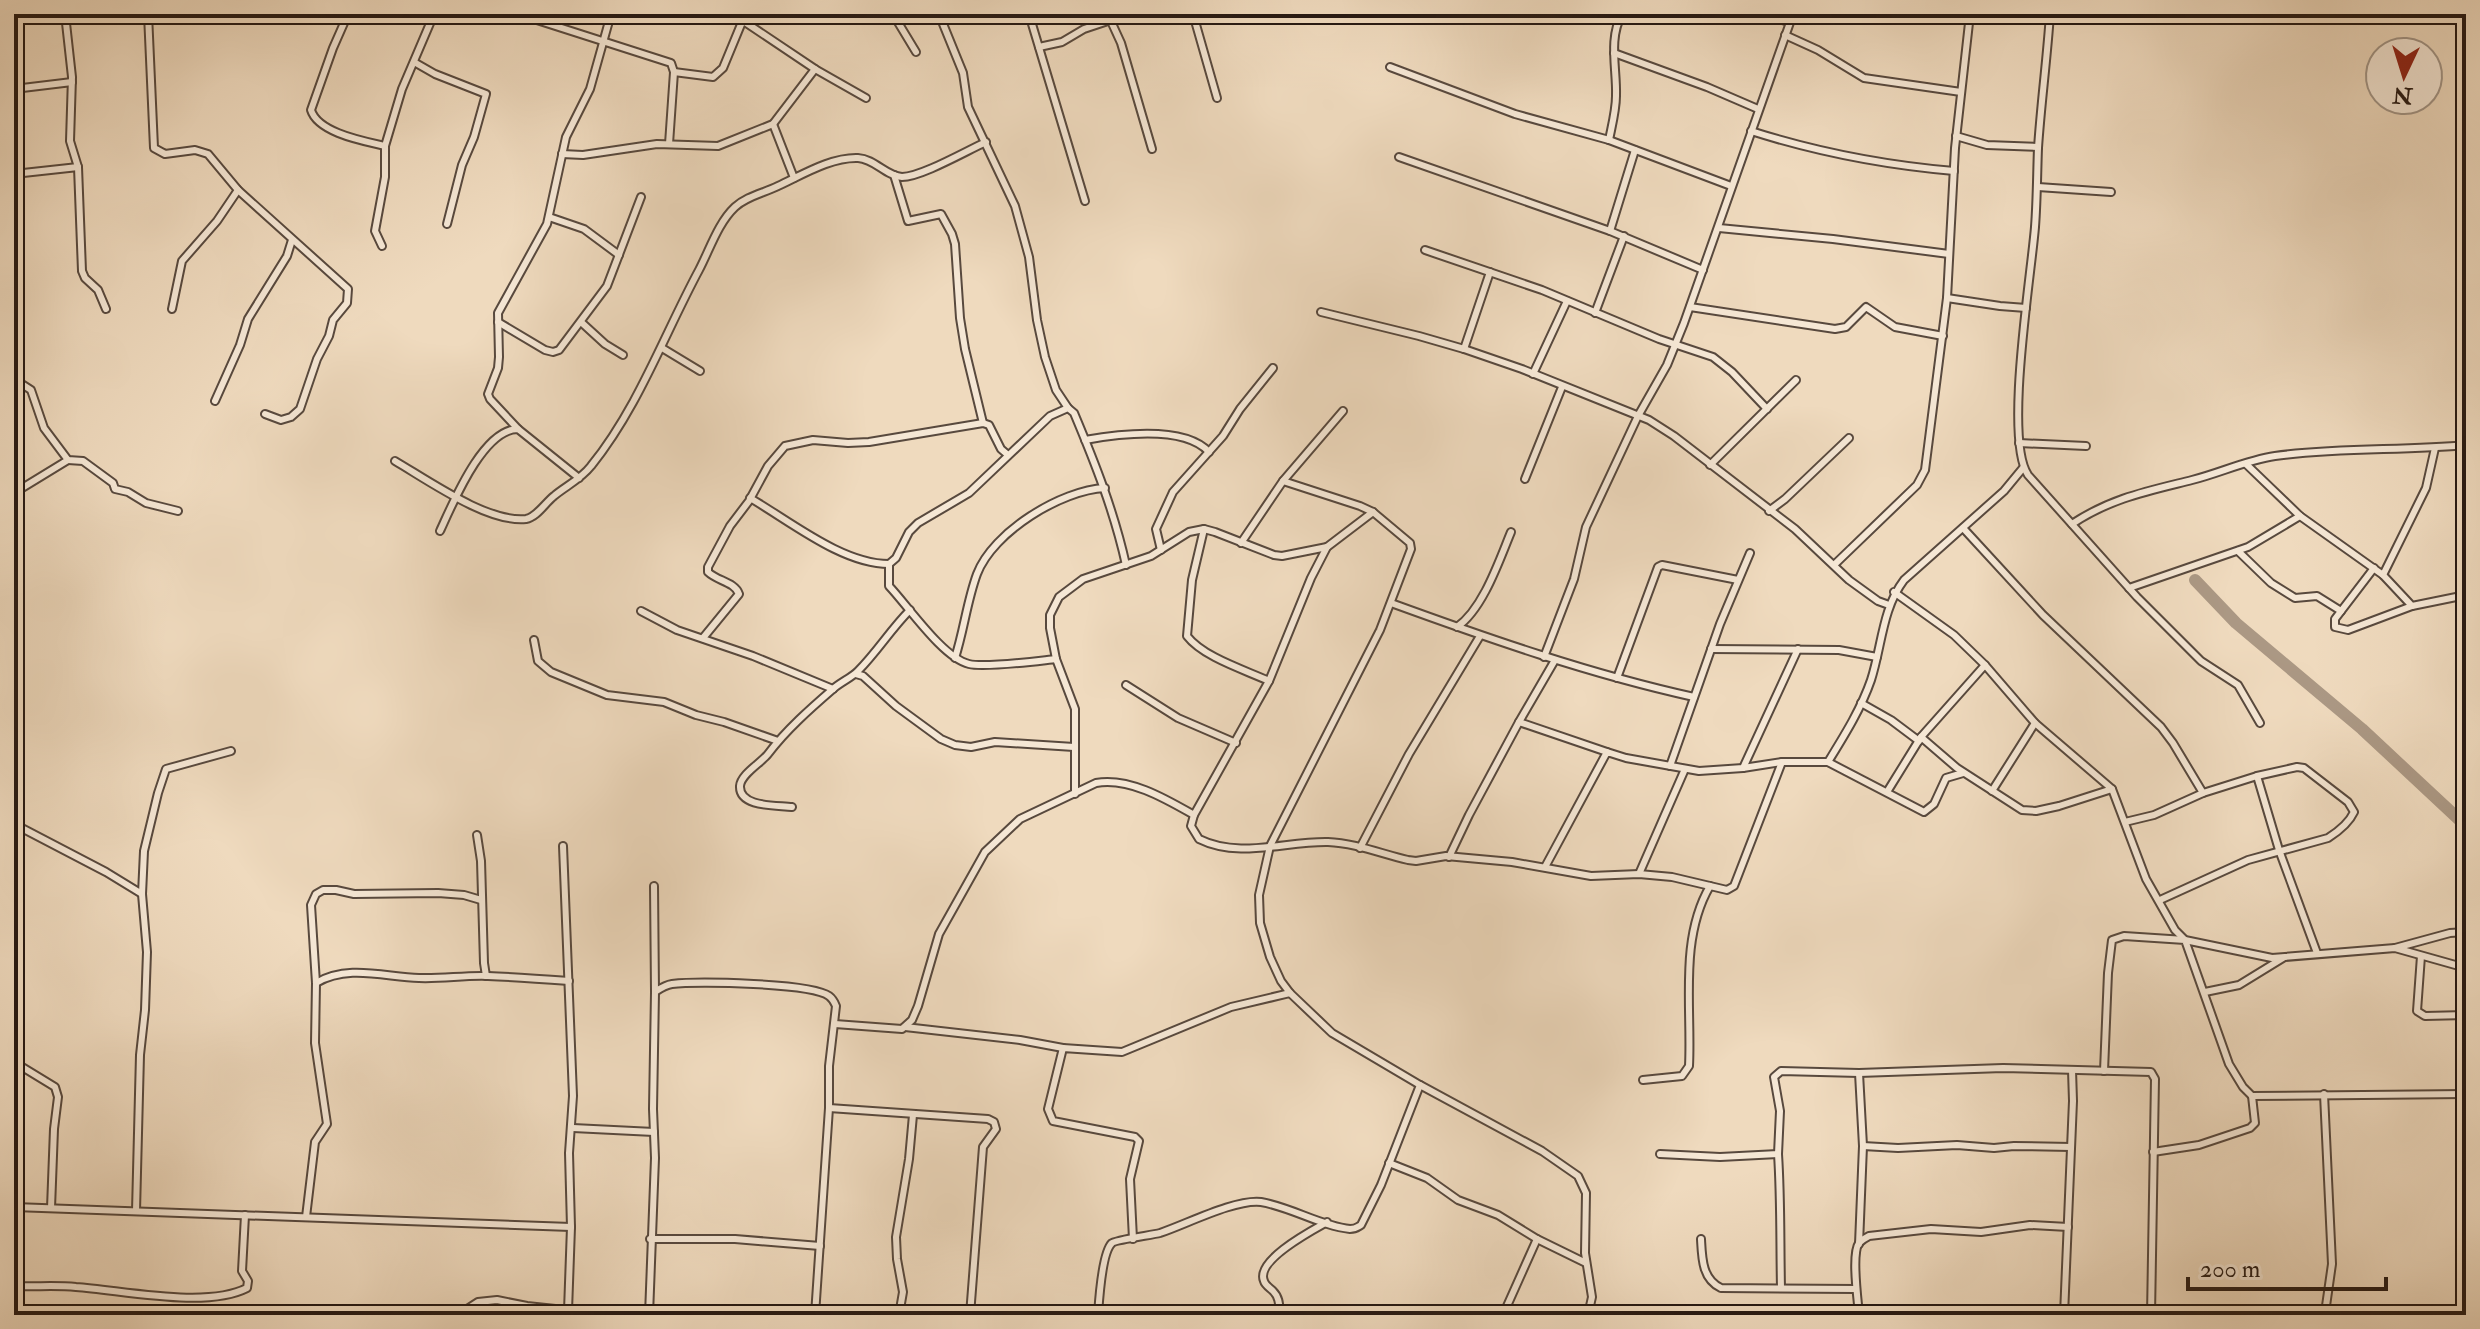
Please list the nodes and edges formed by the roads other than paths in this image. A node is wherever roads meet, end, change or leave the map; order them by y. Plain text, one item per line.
1 (65, 14) edge
2 (148, 14) edge
3 (348, 14) edge
4 (434, 14) edge
5 (518, 14) edge
6 (611, 14) edge
7 (733, 14) edge
8 (893, 14) edge
9 (939, 14) edge
10 (1029, 14) edge
11 (1117, 14) edge
12 (1193, 14) edge
13 (1603, 14) edge
14 (1622, 14) edge
15 (1762, 14) edge
16 (1793, 14) edge
17 (1970, 14) edge
18 (2050, 14) edge
19 (1110, 19) junction
20 (742, 22) junction
21 (1617, 22) junction
22 (1789, 22) junction
23 (1785, 35) junction
24 (603, 40) junction
25 (1039, 47) junction
26 (916, 52) dead end
27 (1614, 53) junction
28 (414, 62) junction
29 (1390, 67) dead end
30 (815, 69) junction
31 (674, 72) junction
32 (72, 82) junction
33 (14, 89) edge
34 (1961, 92) junction
35 (866, 98) dead end
36 (1217, 98) dead end
37 (1758, 109) junction
38 (773, 124) junction
39 (1751, 131) junction
40 (1956, 136) junction
41 (1609, 140) junction
42 (986, 142) junction
43 (669, 144) junction
44 (385, 146) junction
45 (2038, 147) junction
46 (1152, 149) dead end
47 (1635, 150) junction
48 (562, 154) junction
49 (1399, 157) dead end
50 (78, 167) junction
51 (1954, 171) junction
52 (14, 174) edge
53 (894, 175) junction
54 (794, 178) junction
55 (1731, 186) junction
56 (2038, 187) junction
57 (238, 190) junction
58 (2111, 192) dead end
59 (641, 197) dead end
60 (1085, 201) dead end
61 (549, 217) junction
62 (447, 224) dead end
63 (1719, 228) junction
64 (1610, 231) junction
65 (1624, 236) junction
66 (292, 240) junction
67 (382, 246) dead end
68 (1425, 250) dead end
69 (1949, 254) junction
70 (619, 255) junction
71 (1703, 270) junction
72 (1490, 272) junction
73 (1947, 298) junction
74 (1567, 301) junction
75 (1690, 307) junction
76 (2026, 308) junction
77 (106, 309) dead end
78 (172, 309) dead end
79 (1321, 312) dead end
80 (1595, 313) junction
81 (498, 322) junction
82 (581, 322) junction
83 (1943, 336) junction
84 (1676, 344) junction
85 (662, 348) junction
86 (1464, 349) junction
87 (623, 355) dead end
88 (1273, 368) dead end
89 (700, 371) dead end
90 (1533, 374) junction
91 (14, 379) edge
92 (1796, 380) dead end
93 (1562, 387) junction
94 (215, 401) dead end
95 (1068, 408) junction
96 (1767, 409) junction
97 (1343, 411) dead end
98 (265, 414) dead end
99 (1638, 416) junction
100 (983, 423) junction
101 (518, 429) junction
102 (1849, 438) dead end
103 (1085, 440) junction
104 (2019, 443) junction
105 (2466, 445) edge
106 (2086, 446) dead end
107 (2435, 448) junction
108 (1209, 452) junction
109 (1008, 455) junction
110 (68, 460) junction
111 (395, 461) dead end
112 (2246, 464) junction
113 (1710, 465) junction
114 (2023, 468) junction
115 (579, 478) junction
116 (1525, 479) dead end
117 (1283, 481) junction
118 (1105, 488) junction
119 (14, 493) edge
120 (456, 496) junction
121 (750, 498) junction
122 (178, 511) dead end
123 (1769, 511) junction
124 (1373, 512) junction
125 (2300, 516) junction
126 (2072, 524) junction
127 (1963, 528) junction
128 (1204, 529) junction
129 (440, 531) dead end
130 (1511, 532) dead end
131 (1241, 543) junction
132 (1327, 547) junction
133 (1161, 550) junction
134 (2238, 551) junction
135 (1750, 553) dead end
136 (889, 564) junction
137 (1126, 565) junction
138 (1834, 565) junction
139 (2374, 568) junction
140 (2383, 575) junction
141 (1738, 580) junction
142 (2129, 588) junction
143 (1894, 592) junction
144 (2466, 595) edge
145 (1391, 603) junction
146 (1889, 605) junction
147 (2412, 606) junction
148 (910, 610) junction
149 (641, 611) dead end
150 (2341, 611) junction
151 (1469, 619) junction
152 (1457, 627) junction
153 (1470, 632) junction
154 (1480, 636) junction
155 (703, 638) junction
156 (534, 640) dead end
157 (1711, 649) junction
158 (1798, 649) junction
159 (1544, 657) junction
160 (1877, 657) junction
161 (955, 658) junction
162 (1056, 659) junction
163 (1555, 660) junction
164 (2466, 660) edge
165 (1985, 665) junction
166 (2466, 671) edge
167 (856, 674) junction
168 (1617, 678) junction
169 (1269, 681) junction
170 (1126, 685) dead end
171 (833, 689) junction
172 (1694, 697) junction
173 (1861, 703) junction
174 (1519, 722) junction
175 (2035, 723) junction
176 (2260, 723) dead end
177 (1920, 739) junction
178 (778, 741) junction
179 (1236, 743) junction
180 (1074, 747) junction
181 (231, 751) dead end
182 (1607, 752) junction
183 (1782, 762) junction
184 (1828, 762) junction
185 (1670, 766) junction
186 (1743, 768) junction
187 (1685, 769) junction
188 (1963, 773) junction
189 (2257, 776) junction
190 (2112, 789) junction
191 (1992, 791) junction
192 (1887, 792) junction
193 (2203, 793) junction
194 (1075, 794) junction
195 (792, 807) dead end
196 (1194, 815) junction
197 (2125, 822) junction
198 (14, 824) edge
199 (477, 835) dead end
200 (563, 846) dead end
201 (1270, 846) junction
202 (1360, 848) junction
203 (2279, 850) junction
204 (1449, 857) junction
205 (1545, 867) junction
206 (1639, 874) junction
207 (654, 886) dead end
208 (1710, 886) junction
209 (142, 894) junction
210 (481, 900) junction
211 (2160, 900) junction
212 (2466, 932) edge
213 (2185, 940) junction
214 (2395, 948) junction
215 (2317, 953) junction
216 (2421, 956) junction
217 (2283, 958) junction
218 (2466, 968) edge
219 (486, 976) junction
220 (569, 981) junction
221 (316, 983) junction
222 (655, 992) junction
223 (2205, 992) junction
224 (1290, 993) junction
225 (2466, 1015) edge
226 (835, 1024) junction
227 (905, 1027) junction
228 (1063, 1048) junction
229 (14, 1062) edge
230 (2072, 1070) junction
231 (2104, 1071) junction
232 (1859, 1073) junction
233 (1643, 1080) dead end
234 (1420, 1085) junction
235 (2324, 1094) junction
236 (2466, 1094) edge
237 (2252, 1096) junction
238 (829, 1108) junction
239 (913, 1115) junction
240 (573, 1128) junction
241 (654, 1132) junction
242 (1863, 1146) junction
243 (2071, 1147) junction
244 (2153, 1152) junction
245 (1660, 1154) dead end
246 (1778, 1154) junction
247 (1389, 1163) junction
248 (14, 1207) edge
249 (51, 1208) junction
250 (136, 1211) junction
251 (245, 1215) junction
252 (306, 1217) junction
253 (1327, 1222) junction
254 (571, 1227) junction
255 (2068, 1227) junction
256 (650, 1239) junction
257 (1133, 1239) junction
258 (1537, 1239) junction
259 (1701, 1239) dead end
260 (1859, 1244) junction
261 (820, 1246) junction
262 (1586, 1263) junction
263 (14, 1286) edge
264 (1781, 1288) junction
265 (1856, 1289) junction
266 (568, 1311) junction
267 (1859, 1312) edge
268 (458, 1315) edge
269 (612, 1315) edge
270 (649, 1315) edge
271 (815, 1315) edge
272 (899, 1315) edge
273 (970, 1315) edge
274 (1098, 1315) edge
275 (1280, 1315) edge
276 (1503, 1315) edge
277 (1588, 1315) edge
278 (1900, 1315) edge
279 (1968, 1315) edge
280 (2023, 1315) edge
281 (2064, 1315) edge
282 (2151, 1315) edge
283 (2328, 1315) edge

1 - 32 street
2 - 57 street
3 - 44 street
4 - 28 street
5 - 24 street
6 - 24 street
7 - 20 street
8 - 26 street
9 - 42 street
10 - 25 street
11 - 19 street
12 - 36 street
13 - 21 street
14 - 21 street
15 - 22 street
16 - 22 street
17 - 34 street
18 - 45 street
19 - 25 street
19 - 46 street
20 - 30 street
20 - 31 street
21 - 27 street
22 - 23 street
23 - 34 street
23 - 37 street
24 - 31 street
24 - 48 street
25 - 60 street
27 - 37 street
27 - 41 street
28 - 44 street
28 - 62 street
29 - 41 street
30 - 35 street
30 - 38 street
31 - 43 street
32 - 33 street
32 - 50 street
34 - 40 street
37 - 39 street
38 - 43 street
38 - 54 street
39 - 51 street
39 - 55 street
40 - 45 street
40 - 51 street
41 - 47 street
42 - 53 street
42 - 95 street
43 - 48 street
44 - 67 street
45 - 56 street
47 - 55 street
47 - 64 street
48 - 61 street
49 - 64 street
50 - 52 street
50 - 77 street
51 - 69 street
53 - 54 street
53 - 100 street
54 - 85 street
55 - 63 street
56 - 58 street
56 - 76 street
57 - 66 street
57 - 78 street
59 - 70 street
61 - 70 street
61 - 81 street
63 - 69 street
63 - 71 street
64 - 65 street
65 - 71 street
65 - 80 street
66 - 94 street
66 - 98 street
68 - 72 street
69 - 73 street
70 - 82 street
71 - 75 street
72 - 74 street
72 - 86 street
73 - 76 street
73 - 83 street
74 - 80 street
74 - 90 street
75 - 83 street
75 - 84 street
76 - 104 street
79 - 86 street
80 - 84 street
81 - 82 street
81 - 101 street
82 - 87 street
83 - 138 street
84 - 96 street
84 - 99 street
85 - 89 street
85 - 115 street
86 - 90 street
88 - 108 street
90 - 93 street
91 - 110 street
92 - 96 street
93 - 99 street
93 - 116 street
95 - 103 street
95 - 109 street
96 - 113 street
97 - 117 street
99 - 113 street
99 - 159 street
100 - 109 street
100 - 121 street
101 - 115 street
101 - 120 street
102 - 123 street
103 - 108 street
103 - 118 street
104 - 106 street
104 - 114 street
105 - 107 street
107 - 112 street
107 - 140 street
108 - 133 street
109 - 136 street
110 - 119 street
110 - 122 street
111 - 120 street
112 - 125 street
112 - 126 street
113 - 123 street
114 - 126 street
114 - 127 street
115 - 120 street
117 - 124 street
117 - 131 street
118 - 137 street
118 - 161 street
120 - 129 street
121 - 136 street
121 - 155 street
123 - 138 street
124 - 132 street
124 - 145 street
125 - 134 street
125 - 139 street
126 - 142 street
127 - 143 street
127 - 193 street
128 - 131 street
128 - 133 street
128 - 169 street
130 - 151 street
131 - 132 street
132 - 169 street
133 - 137 street
134 - 142 street
134 - 150 street
135 - 141 street
136 - 148 street
137 - 162 street
138 - 146 street
139 - 140 street
139 - 150 street
140 - 147 street
141 - 157 street
141 - 168 street
142 - 176 street
143 - 146 street
143 - 165 street
144 - 147 street
145 - 152 street
145 - 201 street
146 - 160 street
147 - 150 street
148 - 161 street
148 - 167 street
149 - 155 street
151 - 152 street
151 - 153 street
152 - 153 street
153 - 154 street
154 - 159 street
154 - 202 street
155 - 171 street
156 - 178 street
157 - 158 street
157 - 172 street
158 - 160 street
158 - 186 street
159 - 163 street
160 - 173 street
161 - 162 street
162 - 180 street
163 - 168 street
163 - 174 street
164 - 166 street
165 - 175 street
165 - 177 street
167 - 171 street
167 - 180 street
168 - 172 street
169 - 179 street
170 - 179 street
171 - 178 street
172 - 185 street
173 - 177 street
173 - 184 street
174 - 182 street
174 - 204 street
175 - 190 street
175 - 191 street
177 - 188 street
177 - 192 street
178 - 195 street
179 - 196 street
180 - 194 street
181 - 209 street
182 - 185 street
182 - 205 street
183 - 184 street
183 - 186 street
183 - 208 street
184 - 192 street
185 - 187 street
186 - 187 street
187 - 206 street
188 - 191 street
188 - 192 street
189 - 193 street
189 - 203 street
189 - 203 street
190 - 191 street
190 - 197 street
193 - 197 street
194 - 196 street
194 - 227 street
196 - 201 street
197 - 211 street
198 - 209 street
199 - 210 street
200 - 220 street
201 - 202 street
201 - 224 street
202 - 204 street
203 - 211 street
203 - 215 street
204 - 205 street
205 - 206 street
206 - 208 street
207 - 222 street
208 - 233 street
209 - 250 street
210 - 219 street
210 - 221 street
211 - 213 street
212 - 214 street
213 - 217 street
213 - 223 street
213 - 231 street
214 - 215 street
214 - 216 street
215 - 217 street
216 - 218 street
216 - 225 street
217 - 223 street
219 - 220 street
219 - 221 street
220 - 240 street
221 - 252 street
222 - 226 street
222 - 241 street
223 - 237 street
224 - 228 street
224 - 234 street
226 - 227 street
226 - 238 street
227 - 228 street
228 - 257 street
229 - 249 street
230 - 231 street
230 - 232 street
230 - 243 street
231 - 244 street
232 - 242 street
232 - 246 street
234 - 247 street
234 - 262 street
235 - 236 street
235 - 237 street
235 - 283 street
237 - 244 street
238 - 239 street
238 - 261 street
239 - 272 street
239 - 273 street
240 - 241 street
240 - 254 street
241 - 256 street
242 - 243 street
242 - 260 street
243 - 255 street
244 - 282 street
245 - 246 street
246 - 264 street
247 - 253 street
247 - 258 street
248 - 249 street
249 - 250 street
250 - 251 street
251 - 252 street
251 - 263 street
252 - 254 street
253 - 257 street
253 - 275 street
254 - 266 street
255 - 260 street
255 - 281 street
256 - 261 street
256 - 270 street
257 - 274 street
258 - 262 street
258 - 276 street
259 - 264 street
260 - 265 street
261 - 271 street
262 - 277 street
264 - 265 street
265 - 267 street
266 - 268 street
266 - 269 street
267 - 278 street
279 - 280 street

